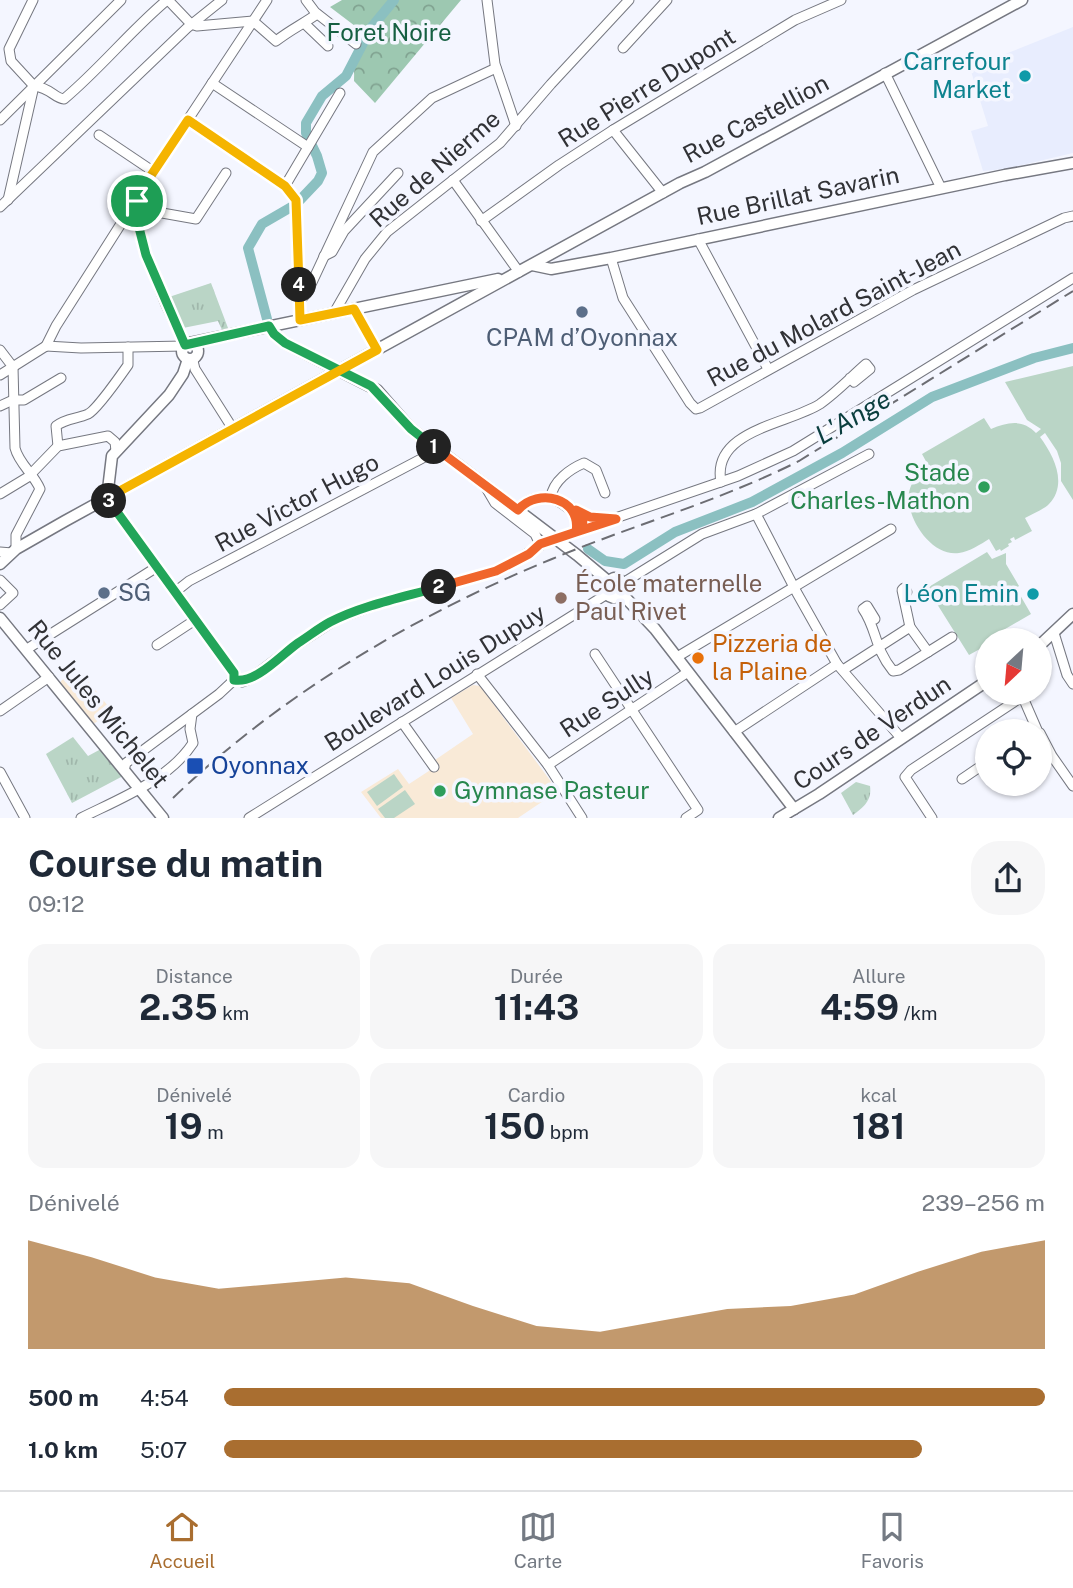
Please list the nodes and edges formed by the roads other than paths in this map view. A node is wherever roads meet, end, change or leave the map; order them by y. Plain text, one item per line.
1 (33, 0) edge
2 (121, 0) edge
3 (167, 0) edge
4 (222, 0) edge
5 (268, 0) edge
6 (306, 0) edge
7 (486, 0) edge
8 (629, 0) edge
9 (667, 0) edge
10 (841, 0) edge
11 (1022, 0) edge
12 (317, 14) junction
13 (253, 21) junction
14 (304, 23) junction
15 (191, 24) junction
16 (355, 44) dead end
17 (328, 46) dead end
18 (623, 48) dead end
19 (496, 68) junction
20 (885, 73) junction
21 (212, 83) junction
22 (34, 86) junction
23 (340, 93) dead end
24 (0, 120) edge
25 (188, 120) junction
26 (516, 126) junction
27 (613, 130) junction
28 (99, 135) dead end
29 (308, 147) junction
30 (1073, 163) edge
31 (153, 172) junction
32 (226, 173) dead end
33 (398, 173) dead end
34 (453, 180) junction
35 (285, 186) junction
36 (941, 188) junction
37 (663, 193) junction
38 (8, 200) junction
39 (0, 208) edge
40 (134, 208) junction
41 (1073, 216) edge
42 (481, 221) junction
43 (698, 239) junction
44 (324, 256) junction
45 (611, 258) junction
46 (532, 265) junction
47 (515, 274) junction
48 (1073, 278) edge
49 (300, 300) junction
50 (354, 309) junction
51 (334, 313) junction
52 (300, 320) junction
53 (269, 326) junction
54 (212, 339) junction
55 (186, 345) junction
56 (46, 346) junction
57 (128, 347) junction
58 (0, 350) edge
59 (377, 350) junction
60 (191, 362) junction
61 (768, 369) junction
62 (13, 370) junction
63 (340, 370) junction
64 (0, 375) edge
65 (61, 377) dead end
66 (850, 378) dead end
67 (13, 400) junction
68 (0, 406) edge
69 (233, 429) junction
70 (58, 446) junction
71 (438, 450) junction
72 (116, 451) junction
73 (869, 454) dead end
74 (31, 473) junction
75 (721, 482) junction
76 (485, 486) junction
77 (605, 493) dead end
78 (0, 494) edge
79 (551, 497) junction
80 (107, 498) junction
81 (566, 505) junction
82 (518, 510) junction
83 (576, 510) junction
84 (757, 514) junction
85 (616, 519) junction
86 (891, 528) dead end
87 (579, 531) junction
88 (544, 543) junction
89 (9, 551) edge
90 (0, 564) edge
91 (157, 566) junction
92 (0, 580) edge
93 (608, 581) junction
94 (794, 587) junction
95 (622, 589) junction
96 (175, 592) junction
97 (607, 594) junction
98 (904, 594) dead end
99 (0, 605) edge
100 (1073, 614) edge
101 (0, 618) edge
102 (195, 620) junction
103 (871, 621) dead end
104 (911, 627) junction
105 (1054, 632) joint
106 (952, 637) dead end
107 (157, 645) dead end
108 (27, 649) junction
109 (878, 649) junction
110 (928, 652) junction
111 (594, 654) dead end
112 (677, 657) junction
113 (840, 667) junction
114 (688, 673) junction
115 (477, 674) junction
116 (49, 677) junction
117 (234, 680) junction
118 (1073, 684) edge
119 (975, 689) edge
120 (1007, 705) edge
121 (631, 710) junction
122 (0, 711) edge
123 (192, 714) junction
124 (402, 722) junction
125 (734, 732) junction
126 (901, 738) junction
127 (1052, 754) edge
128 (548, 765) junction
129 (434, 767) dead end
130 (124, 770) junction
131 (975, 770) edge
132 (1, 774) edge
133 (962, 779) dead end
134 (1073, 786) edge
135 (139, 789) junction
136 (796, 814) edge
137 (25, 818) edge
138 (81, 818) edge
139 (163, 818) edge
140 (249, 818) edge
141 (582, 818) edge
142 (686, 818) edge
143 (779, 818) edge
144 (932, 818) edge

1 - 22 street
2 - 22 street
3 - 15 street
3 - 22 street
4 - 15 street
5 - 13 street
6 - 12 street
7 - 19 street
8 - 26 street, Rue de Nierme
9 - 18 street
10 - 27 street, Rue Pierre Dupont
11 - 20 main road, Rue Castellion
12 - 14 street
12 - 16 street
13 - 14 street
13 - 15 street
13 - 21 street
14 - 17 street
15 - 38 street
19 - 26 street
19 - 44 street
20 - 36 street
20 - 37 main road, Rue Castellion
21 - 25 street
21 - 29 street
22 - 24 street
22 - 38 street
23 - 29 street
25 - 31 street
25 - 35 street
26 - 34 street, Rue de Nierme
27 - 37 street
27 - 42 street, Rue Pierre Dupont
28 - 31 street
29 - 35 street
30 - 36 main road, Rue Brillat Savarin
31 - 40 street
32 - 40 street
33 - 44 street
34 - 42 street
34 - 51 street, Rue de Nierme
35 - 49 street
36 - 43 main road, Rue Brillat Savarin
37 - 46 main road, Rue Castellion
38 - 39 street
40 - 55 street
40 - 56 street
41 - 61 street, Rue du Molard Saint-Jean
42 - 47 street
43 - 45 main road, Rue Brillat Savarin
43 - 61 street
44 - 49 street
45 - 46 main road, Rue Brillat Savarin
45 - 61 street, Rue du Molard Saint-Jean
46 - 47 main road, Rue Castellion
47 - 50 main road
47 - 59 main road, Rue Castellion
48 - 75 street
49 - 52 street
50 - 51 main road
50 - 59 street
51 - 52 main road
52 - 53 main road
53 - 54 main road
53 - 63 main road
54 - 55 main road
54 - 60 main road
55 - 57 street
55 - 60 main road
56 - 57 street
56 - 62 street
57 - 70 street
58 - 62 street
59 - 63 main road, Rue Castellion
60 - 69 street
60 - 72 main road
62 - 64 street
62 - 67 street
63 - 69 main road, Rue Castellion
63 - 71 main road
65 - 67 street
66 - 75 street
67 - 68 street
67 - 74 street
69 - 80 main road, Rue Castellion
70 - 72 street
70 - 74 street
71 - 76 main road
71 - 96 street, Rue Victor Hugo
72 - 80 main road
73 - 84 street
74 - 78 street
74 - 89 street
75 - 85 street
76 - 82 main road
76 - 88 street
77 - 79 street
79 - 81 street
79 - 82 street
80 - 89 main road, Rue Castellion
80 - 91 street
81 - 83 street
81 - 87 street
82 - 93 main road
83 - 85 street
83 - 87 street
84 - 94 street
84 - 95 street
85 - 87 street
86 - 94 street
87 - 88 street, bridge
88 - 117 street
89 - 90 main road, Rue Castellion
91 - 96 street
91 - 108 street
92 - 99 street
93 - 95 main road
93 - 97 main road
94 - 112 street
94 - 113 street
95 - 97 main road
95 - 112 main road
96 - 102 street
97 - 115 street, Boulevard Louis Dupuy
98 - 104 street
100 - 105 main road
101 - 108 main road, Rue Jules Michelet
102 - 107 street
102 - 117 street
103 - 109 street
104 - 109 street
104 - 110 street
105 - 118 street
106 - 110 street
108 - 116 main road, Rue Jules Michelet
109 - 110 street
109 - 113 street
111 - 121 street
112 - 114 main road
113 - 125 street
113 - 126 street
114 - 121 street, Rue Sully
114 - 125 main road
115 - 124 street, Boulevard Louis Dupuy
115 - 128 street
116 - 122 street
116 - 130 main road, Rue Jules Michelet
117 - 123 street
119 - 126 main road, Cours de Verdun
120 - 144 street
121 - 128 street, Rue Sully
121 - 142 street
123 - 130 street
123 - 135 street
124 - 129 street
124 - 140 street, Boulevard Louis Dupuy
125 - 136 main road
126 - 136 main road, Cours de Verdun
127 - 134 street
128 - 141 street
130 - 135 main road, Rue Jules Michelet
131 - 133 street
132 - 137 street
135 - 138 street
135 - 139 main road, Rue Jules Michelet
136 - 143 main road, Cours de Verdun

